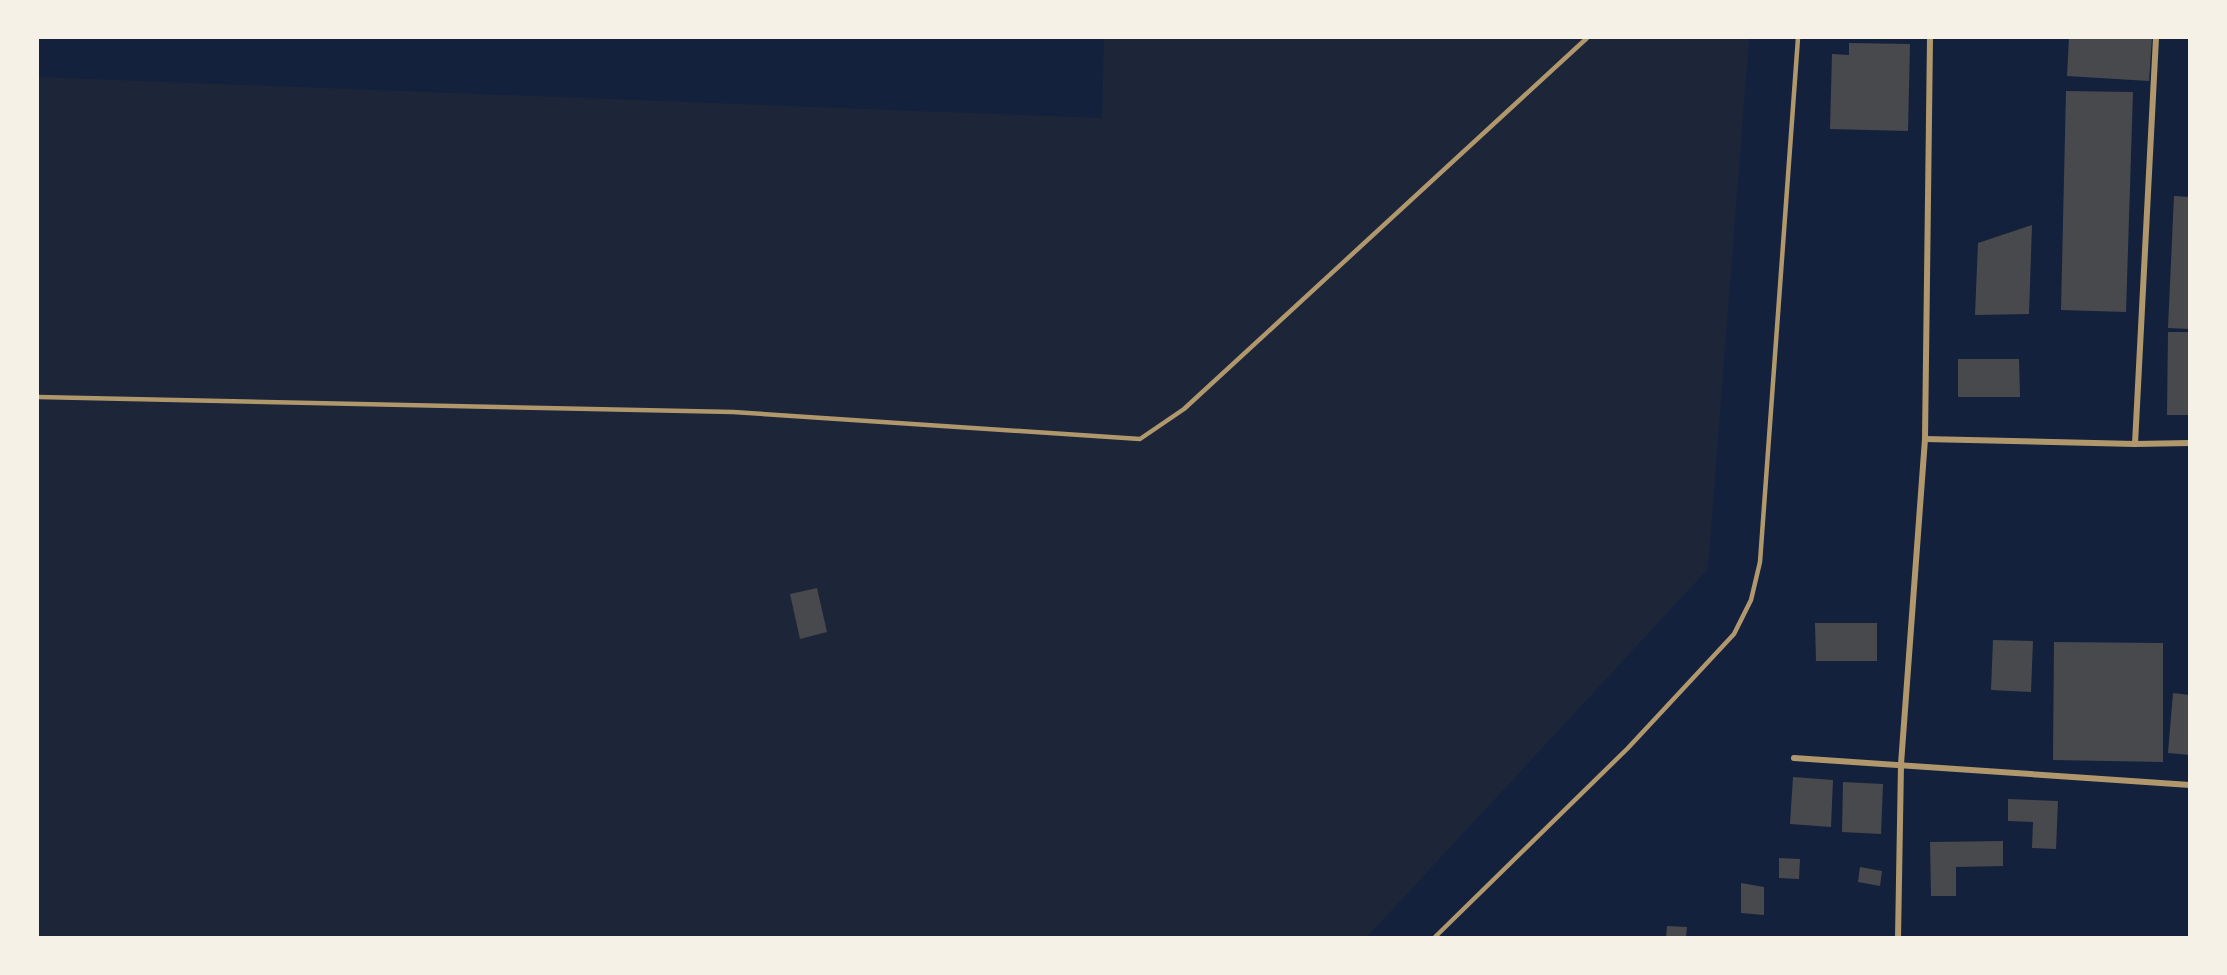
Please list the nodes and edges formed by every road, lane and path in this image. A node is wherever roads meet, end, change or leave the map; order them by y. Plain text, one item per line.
1 (1587, 38) edge
2 (1798, 38) edge
3 (1930, 38) edge
4 (2156, 38) edge
5 (38, 397) edge
6 (1925, 439) junction
7 (2190, 443) edge
8 (2135, 444) junction
9 (1794, 758) dead end
10 (1902, 764) junction
11 (2190, 784) edge
12 (1434, 938) edge
13 (1898, 938) edge

1 - 5 lane
2 - 12 lane
3 - 6 street
4 - 8 street
6 - 8 street
6 - 10 street
7 - 8 street
9 - 10 street
10 - 11 street
10 - 13 street

